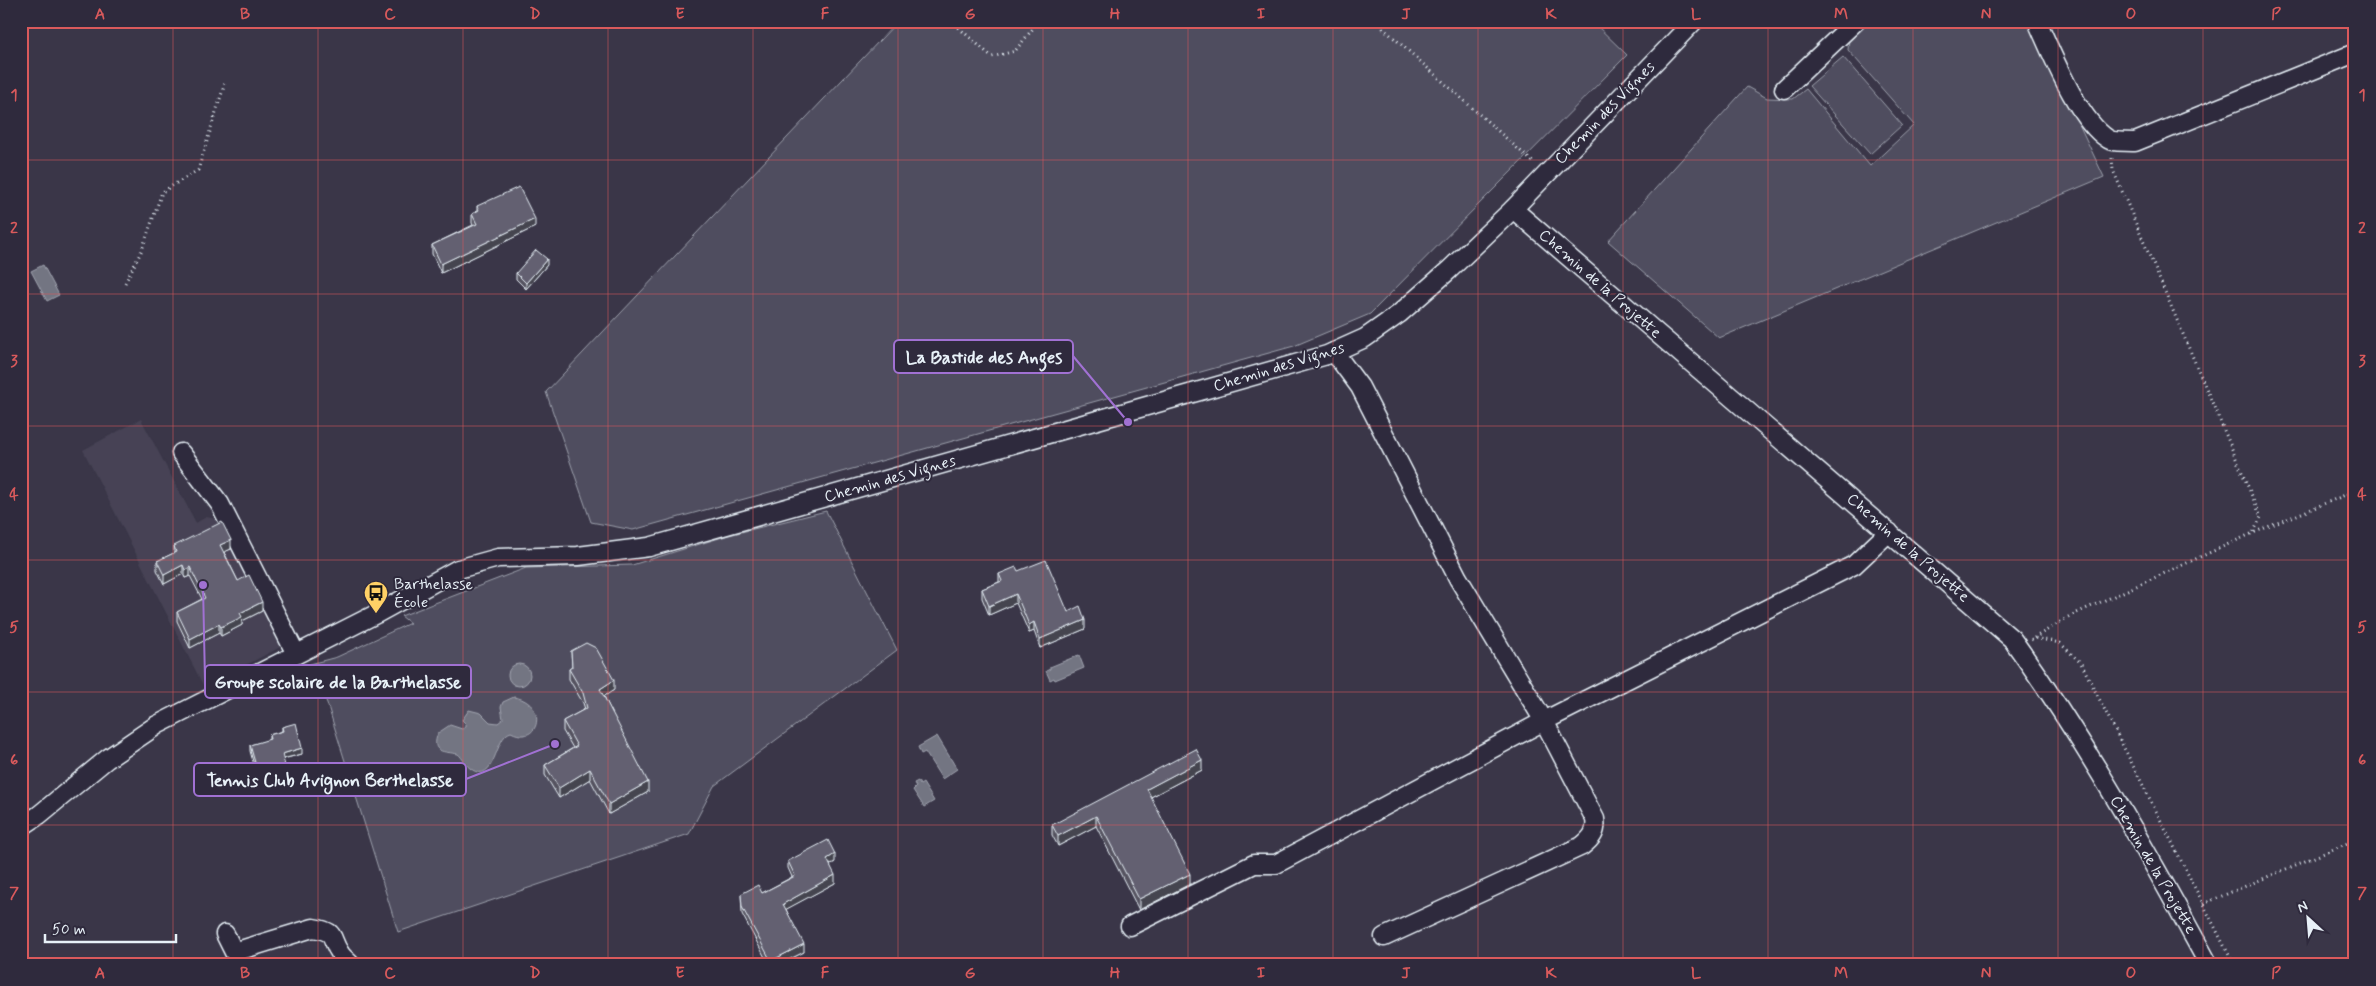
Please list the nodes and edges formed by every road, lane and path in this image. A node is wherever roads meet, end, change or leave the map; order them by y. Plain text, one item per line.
1 (951, 21) edge
2 (1039, 21) edge
3 (1375, 21) edge
4 (1694, 21) edge
5 (1856, 21) edge
6 (2037, 21) edge
7 (2355, 53) edge
8 (225, 83) dead end
9 (1784, 89) dead end
10 (2110, 140) junction
11 (1546, 174) junction
12 (1513, 209) junction
13 (125, 283) dead end
14 (1334, 352) junction
15 (181, 453) dead end
16 (2355, 491) edge
17 (1889, 532) junction
18 (2253, 533) junction
19 (2034, 638) junction
20 (2018, 648) junction
21 (296, 654) junction
22 (1544, 722) junction
23 (21, 827) edge
24 (2355, 840) edge
25 (2203, 904) junction
26 (1130, 926) dead end
27 (225, 934) dead end
28 (1384, 937) dead end
29 (351, 965) edge
30 (2209, 965) edge
31 (2234, 965) edge

1 - 2 path
3 - 11 path
4 - 11 street, Chemin des Vignes
5 - 9 street
6 - 10 street
7 - 10 street
8 - 13 path
10 - 18 path
11 - 12 street, Chemin des Vignes
12 - 14 street, Chemin des Vignes
12 - 17 street, Chemin de la Projette
14 - 21 street, Chemin des Vignes
14 - 22 street
15 - 21 street
16 - 18 path
17 - 20 street, Chemin de la Projette
17 - 22 street
18 - 19 path
19 - 20 path
19 - 25 path
20 - 30 street, Chemin de la Projette
21 - 23 street, Chemin des Vignes
22 - 26 street
22 - 28 street
24 - 25 path
25 - 31 path
27 - 29 street

